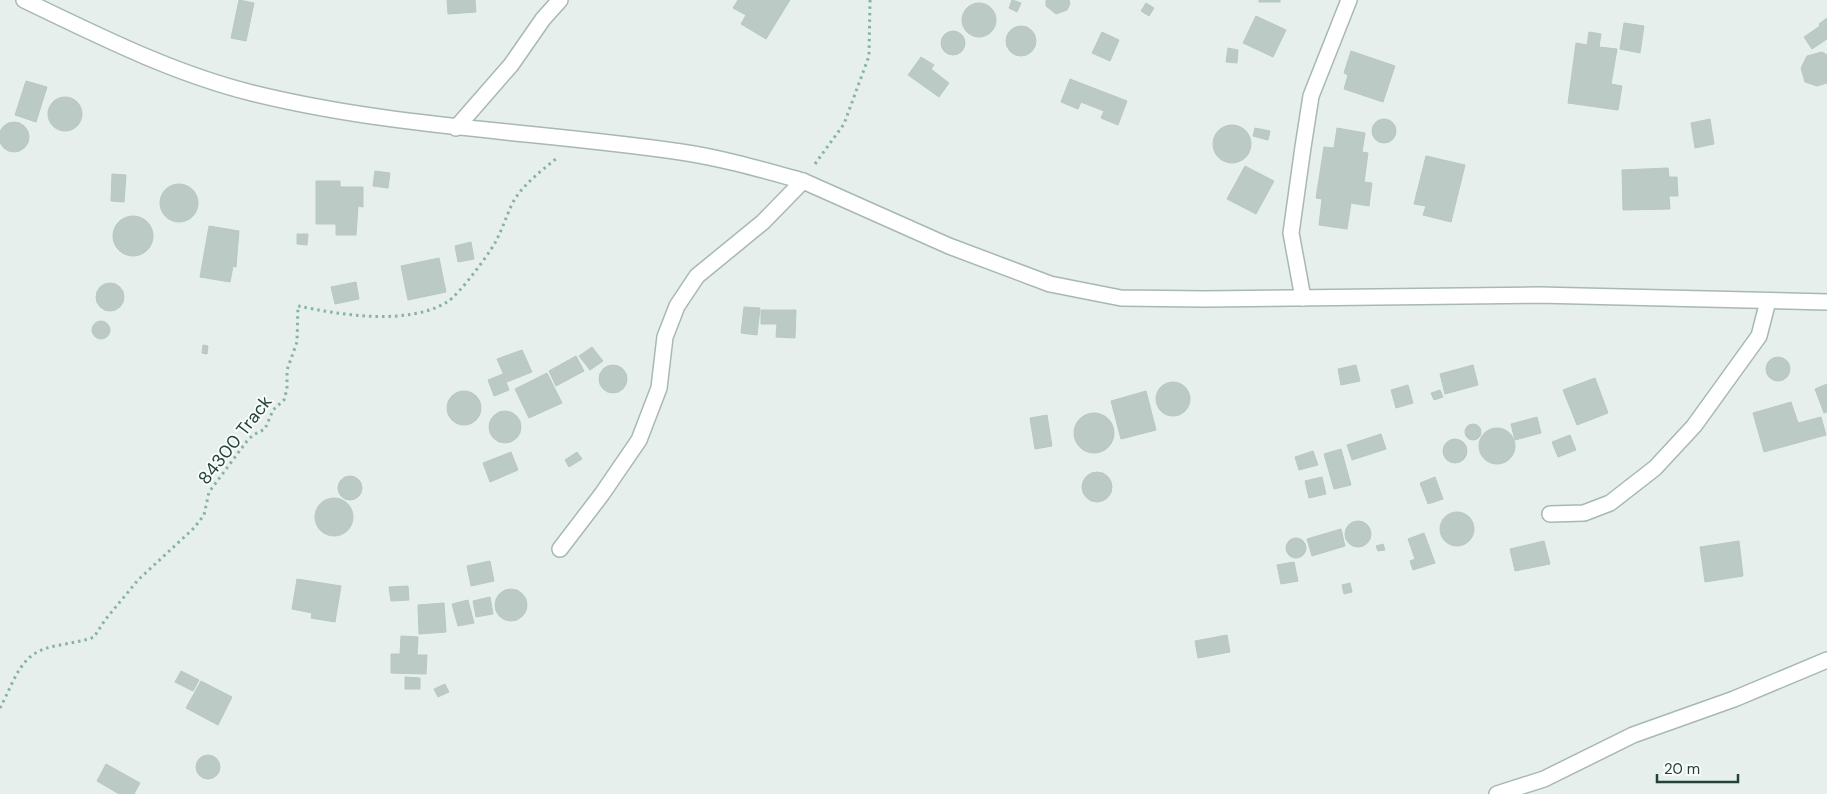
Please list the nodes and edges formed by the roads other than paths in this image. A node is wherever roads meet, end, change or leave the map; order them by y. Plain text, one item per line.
1 (560, 0) edge
2 (1349, 0) edge
3 (34, 2) edge
4 (456, 128) junction
5 (803, 181) junction
6 (1303, 298) junction
7 (1768, 301) junction
8 (1827, 302) edge
9 (1550, 514) dead end
10 (560, 549) dead end
11 (1827, 660) edge
12 (1497, 794) edge

1 - 4 street
2 - 6 street
3 - 4 street
4 - 5 street
5 - 6 street
5 - 10 street
6 - 7 street
7 - 8 street
7 - 9 street
11 - 12 street

